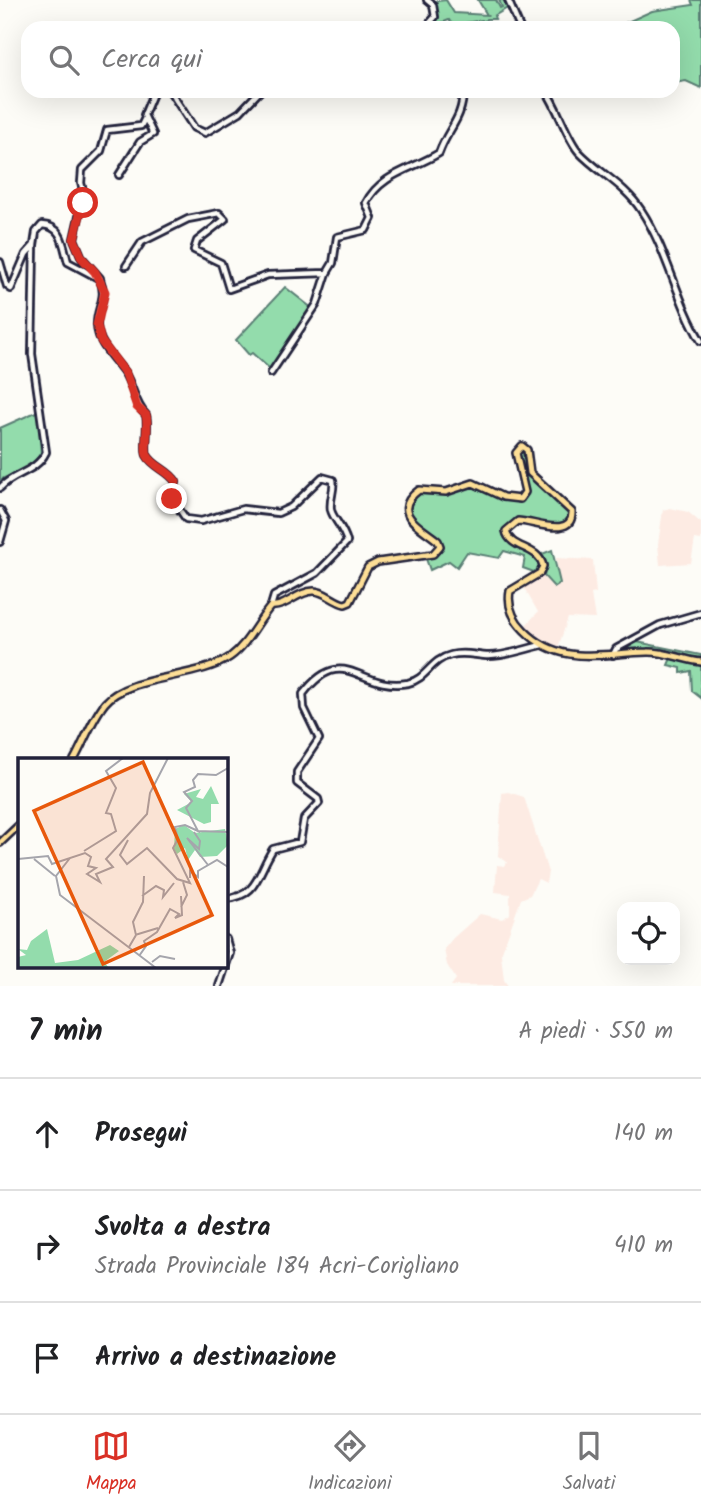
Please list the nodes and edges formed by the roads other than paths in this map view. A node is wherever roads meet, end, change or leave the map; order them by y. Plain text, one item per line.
1 (428, 0) edge
2 (508, 0) edge
3 (433, 21) edge
4 (517, 21) edge
5 (152, 98) edge
6 (175, 98) edge
7 (253, 98) edge
8 (463, 98) edge
9 (550, 98) edge
10 (145, 118) junction
11 (119, 175) dead end
12 (34, 245) junction
13 (0, 262) edge
14 (125, 266) dead end
15 (327, 273) junction
16 (100, 279) junction
17 (701, 341) edge
18 (271, 373) dead end
19 (0, 488) edge
20 (0, 510) edge
21 (0, 542) edge
22 (271, 606) junction
23 (701, 613) edge
24 (542, 645) junction
25 (613, 656) junction
26 (701, 662) edge
27 (75, 758) edge
28 (18, 826) edge
29 (0, 843) edge
30 (228, 899) edge
31 (225, 968) edge
32 (219, 986) edge

1 - 3 street
2 - 4 street
5 - 10 street
6 - 7 street
8 - 15 street
9 - 17 street
10 - 11 street
10 - 16 street
12 - 13 street
12 - 16 street
12 - 19 street
14 - 15 street
15 - 18 street
16 - 22 street
20 - 21 street
22 - 24 main road
22 - 27 main road
23 - 25 street
24 - 25 main road
24 - 30 street
25 - 26 main road
28 - 29 main road
31 - 32 street

